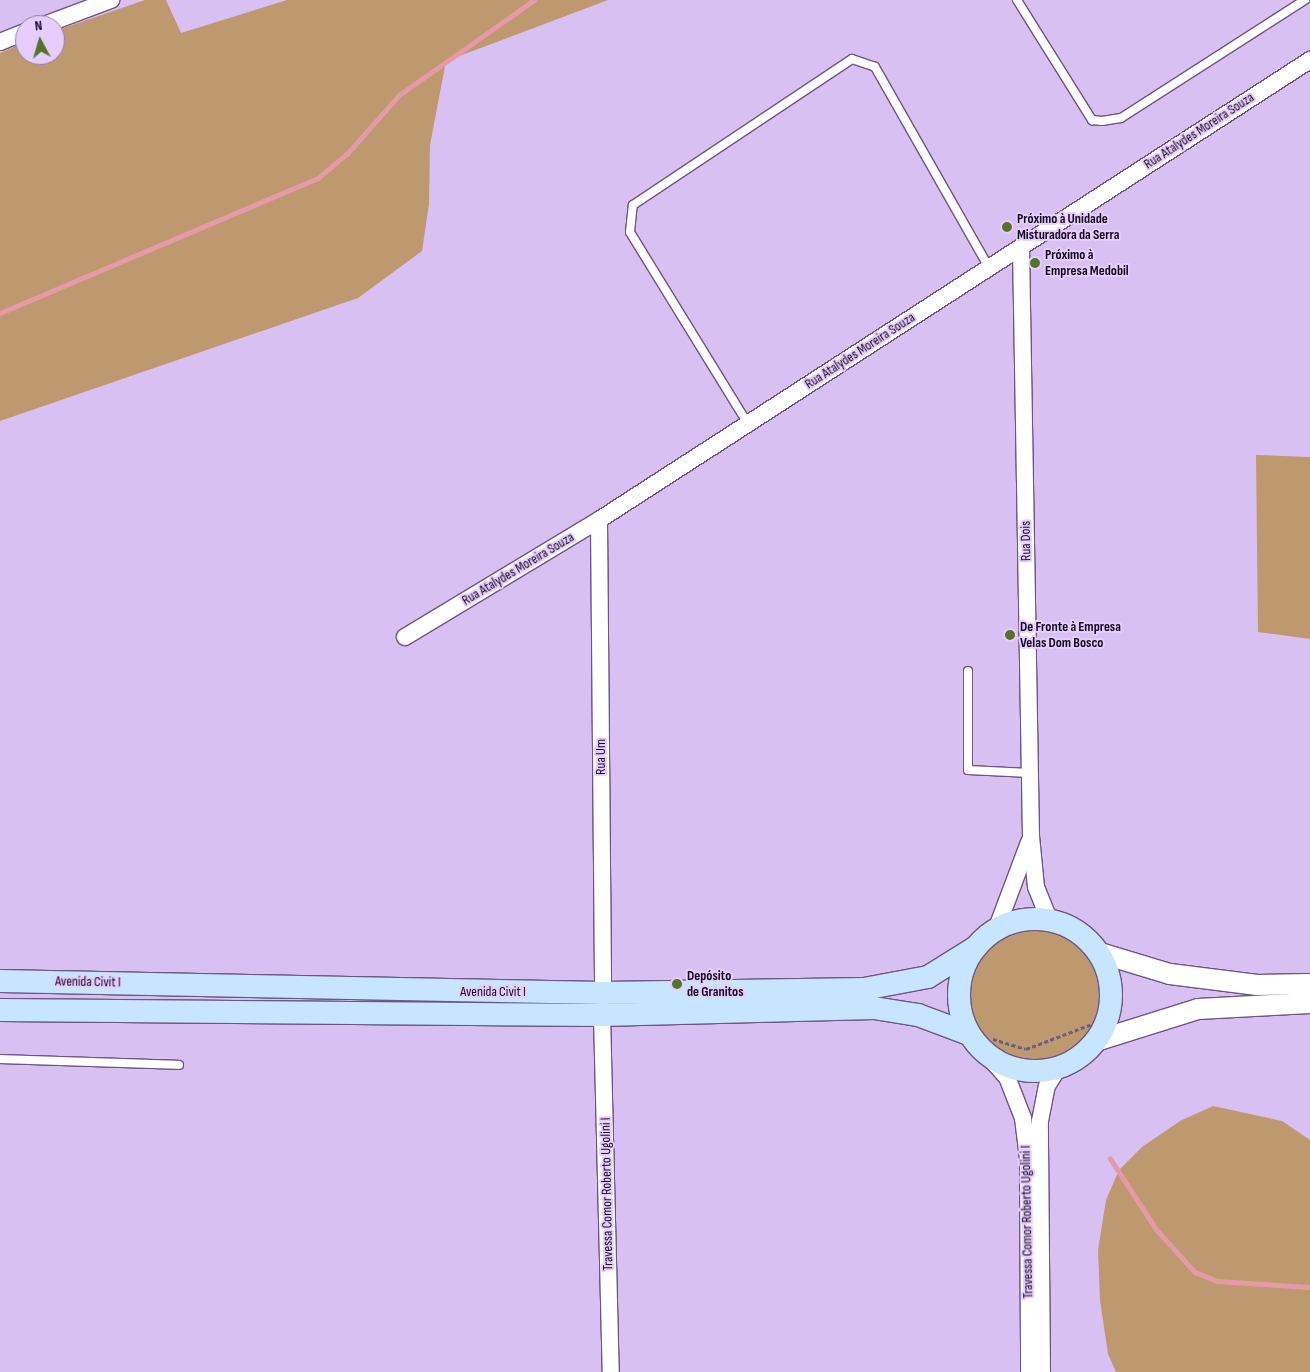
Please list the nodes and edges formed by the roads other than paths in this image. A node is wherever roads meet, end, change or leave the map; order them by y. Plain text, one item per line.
1 (111, 0) edge
2 (1017, 0) edge
3 (1305, 0) edge
4 (70, 8) edge
5 (59, 15) edge
6 (15, 36) edge
7 (0, 42) edge
8 (1310, 60) edge
9 (1021, 247) junction
10 (989, 268) junction
11 (748, 424) junction
12 (599, 520) junction
13 (405, 636) dead end
14 (968, 671) dead end
15 (1030, 773) junction
16 (1031, 836) junction
17 (1050, 921) junction
18 (996, 930) junction
19 (976, 947) junction
20 (1097, 952) junction
21 (0, 981) edge
22 (1310, 984) edge
23 (1310, 1003) edge
24 (603, 1004) junction
25 (0, 1010) edge
26 (969, 1034) junction
27 (1096, 1041) junction
28 (986, 1054) junction
29 (0, 1059) edge
30 (179, 1065) dead end
31 (1060, 1067) junction
32 (611, 1372) edge
33 (1029, 1372) edge
34 (1042, 1372) edge

1 - 4 street
2 - 3 lane
4 - 5 street
6 - 7 street
8 - 9 street, Rua Atalydes Moreira Souza
9 - 10 street, Rua Atalydes Moreira Souza
9 - 15 street, Rua Dois
10 - 11 street, Rua Atalydes Moreira Souza
10 - 11 lane
11 - 12 street, Rua Atalydes Moreira Souza
12 - 13 street, Rua Atalydes Moreira Souza
12 - 24 street, Rua Um
14 - 15 lane
15 - 16 street, Rua Dois
16 - 17 street, Rua Dois
16 - 18 street, Rua Dois
17 - 18 main road
17 - 20 main road
18 - 19 main road
19 - 24 main road, Avenida Civit I
19 - 26 main road
20 - 22 street
20 - 27 main road
21 - 24 main road, Avenida Civit I
23 - 27 street
24 - 25 main road, Avenida Civit I
24 - 26 main road, Avenida Civit I
24 - 32 street, Travessa Comor Roberto Ugolini I
26 - 28 main road
27 - 31 main road
28 - 31 main road
28 - 33 street, Travessa Comor Roberto Ugolini I
29 - 30 lane
31 - 34 street, Travessa Comor Roberto Ugolini I

